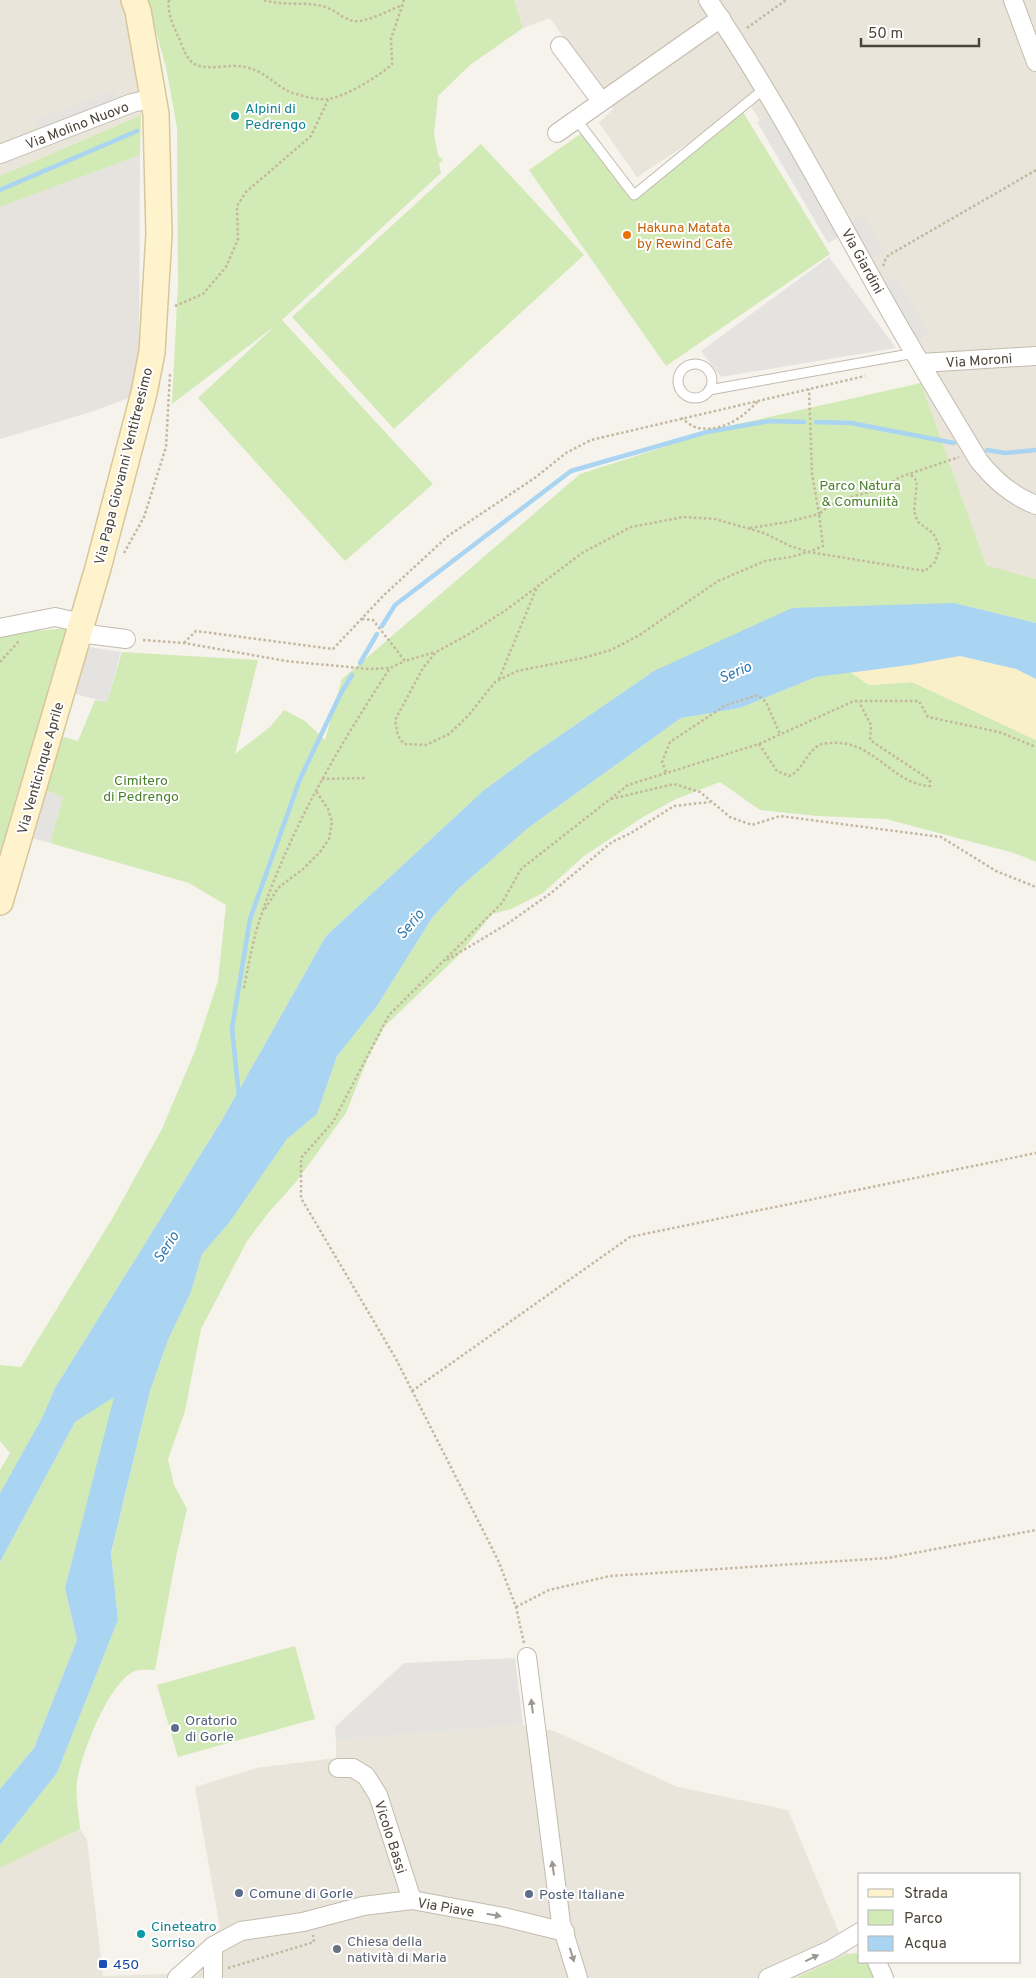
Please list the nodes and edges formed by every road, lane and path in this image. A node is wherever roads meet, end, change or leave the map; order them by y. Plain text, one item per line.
1 (134, 0) edge
2 (168, 0) edge
3 (264, 0) edge
4 (404, 0) edge
5 (708, 0) edge
6 (786, 0) edge
7 (1013, 0) edge
8 (403, 5) junction
9 (721, 18) junction
10 (733, 38) junction
11 (560, 46) dead end
12 (1036, 62) edge
13 (764, 89) junction
14 (155, 98) junction
15 (328, 100) junction
16 (601, 101) junction
17 (576, 119) junction
18 (557, 133) dead end
19 (0, 154) edge
20 (1036, 170) edge
21 (870, 275) junction
22 (173, 307) dead end
23 (1036, 356) edge
24 (918, 358) junction
25 (866, 376) dead end
26 (809, 389) junction
27 (709, 390) dead end
28 (759, 400) junction
29 (681, 418) junction
30 (962, 456) dead end
31 (911, 474) junction
32 (1036, 505) edge
33 (819, 514) junction
34 (747, 528) junction
35 (809, 552) junction
36 (537, 586) junction
37 (362, 619) junction
38 (22, 624) junction
39 (0, 628) edge
40 (81, 628) junction
41 (126, 638) joint
42 (184, 643) junction
43 (436, 652) junction
44 (405, 661) junction
45 (0, 662) edge
46 (390, 668) junction
47 (499, 680) junction
48 (859, 701) junction
49 (780, 734) junction
50 (759, 744) junction
51 (1036, 748) edge
52 (666, 772) junction
53 (365, 778) dead end
54 (322, 779) junction
55 (316, 791) junction
56 (610, 799) junction
57 (712, 802) junction
58 (1036, 887) edge
59 (0, 902) edge
60 (262, 914) junction
61 (441, 963) junction
62 (244, 988) dead end
63 (1036, 1153) edge
64 (412, 1391) junction
65 (1036, 1530) edge
66 (516, 1607) junction
67 (527, 1662) joint
68 (338, 1768) dead end
69 (412, 1900) junction
70 (565, 1932) junction
71 (858, 1933) edge
72 (314, 1942) dead end
73 (213, 1946) junction
74 (877, 1963) edge
75 (219, 1973) edge
76 (177, 1978) edge
77 (578, 1978) edge
78 (768, 1978) edge
79 (884, 1978) edge

1 - 14 street, Via Papa Giovanni Ventitreesimo
2 - 15 path
3 - 8 path
4 - 8 path
5 - 9 street, Via Giardini
6 - 10 path
7 - 12 street
8 - 15 path
9 - 10 street, Via Giardini
9 - 16 street
10 - 13 street, Via Giardini
11 - 16 street
13 - 17 lane
13 - 21 street, Via Giardini
14 - 19 street, Via Molino Nuovo
14 - 40 street, Via Papa Giovanni Ventitreesimo
15 - 22 path
16 - 17 street
17 - 18 street
20 - 21 path
21 - 24 street, Via Giardini
23 - 24 street, Via Moroni
24 - 27 lane
24 - 32 street, Via Giardini
25 - 26 path
26 - 28 path
26 - 33 path
28 - 29 path
28 - 29 path
29 - 37 path
30 - 31 path
31 - 33 path
31 - 35 path
33 - 34 path
33 - 35 path
34 - 35 path
34 - 36 path
35 - 47 path
36 - 43 path
36 - 47 path
37 - 42 path
37 - 44 path
38 - 39 street
38 - 40 street
38 - 45 path
40 - 41 street
40 - 59 street, Via Venticinque Aprile
41 - 42 path
42 - 46 path
43 - 44 path
43 - 47 path
44 - 46 path
46 - 54 path
48 - 49 path
48 - 50 path
48 - 51 path
49 - 50 path
49 - 52 path
50 - 52 path
52 - 56 path
53 - 54 path
54 - 55 path
55 - 60 path
55 - 60 path
56 - 57 path
56 - 61 path
57 - 58 path
57 - 61 path
60 - 62 path
61 - 64 path
63 - 64 path
64 - 66 path
65 - 66 path
66 - 67 path
70 -> 67 street
68 - 69 street, Vicolo Bassi
69 -> 70 street, Via Piave
69 - 73 street, Via Piave
70 -> 77 street
78 -> 71 street
72 - 75 path
73 - 75 street
73 - 76 street, Via Piave
74 - 79 street

